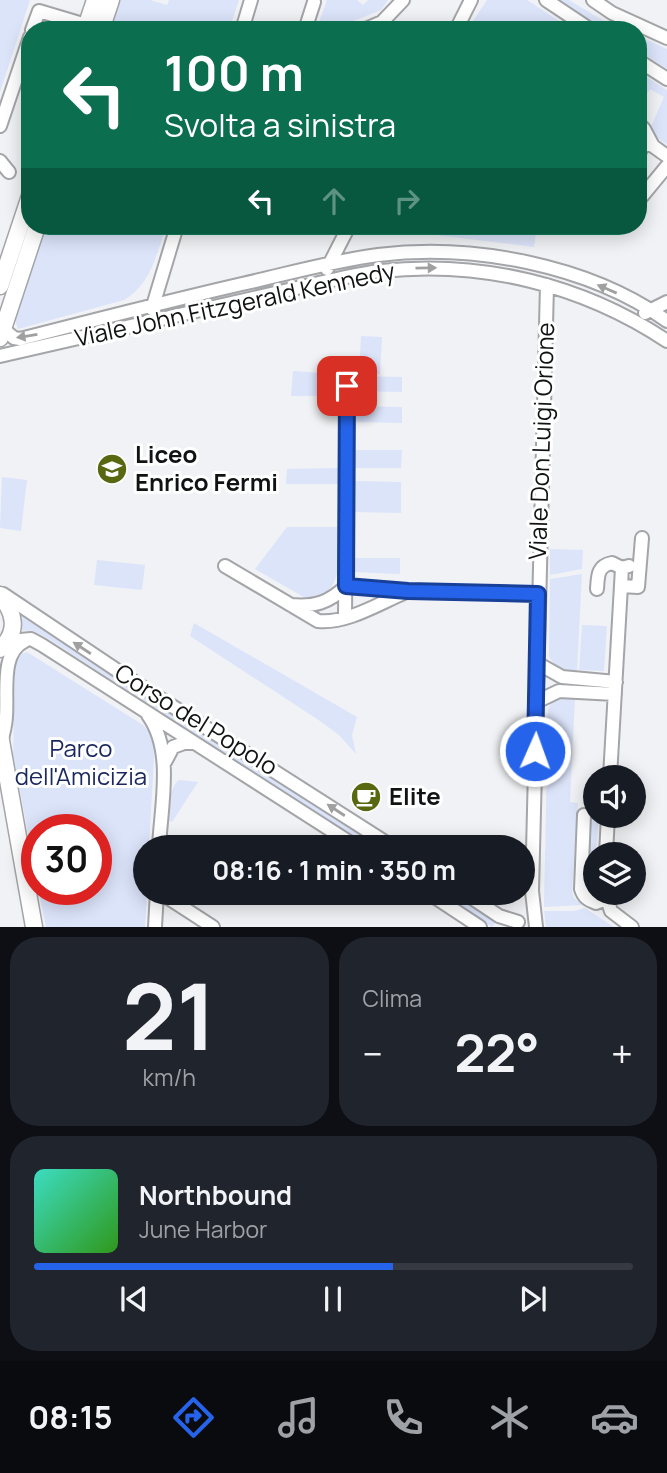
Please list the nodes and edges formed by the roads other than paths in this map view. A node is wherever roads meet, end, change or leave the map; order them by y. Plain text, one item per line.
1 (94, 0) edge
2 (111, 0) edge
3 (251, 0) edge
4 (403, 0) edge
5 (471, 0) edge
6 (546, 0) edge
7 (593, 0) edge
8 (314, 2) edge
9 (35, 21) edge
10 (71, 21) edge
11 (92, 21) edge
12 (96, 21) edge
13 (245, 21) edge
14 (308, 21) edge
15 (383, 21) edge
16 (460, 21) edge
17 (578, 21) edge
18 (630, 21) edge
19 (647, 29) edge
20 (667, 38) edge
21 (21, 64) edge
22 (647, 66) edge
23 (667, 79) edge
24 (0, 127) edge
25 (647, 136) edge
26 (649, 141) joint
27 (667, 156) edge
28 (0, 161) edge
29 (667, 166) edge
30 (9, 172) dead end
31 (647, 190) edge
32 (21, 223) edge
33 (34, 235) edge
34 (174, 235) edge
35 (344, 235) edge
36 (329, 265) junction
37 (323, 282) junction
38 (547, 285) junction
39 (0, 286) edge
40 (667, 302) edge
41 (151, 305) junction
42 (643, 313) junction
43 (153, 320) junction
44 (667, 321) edge
45 (1, 333) edge
46 (667, 341) edge
47 (0, 356) edge
48 (329, 385) dead end
49 (642, 538) dead end
50 (225, 566) dead end
51 (640, 566) junction
52 (622, 568) junction
53 (346, 586) junction
54 (621, 586) junction
55 (597, 589) dead end
56 (408, 591) junction
57 (0, 593) edge
58 (538, 594) junction
59 (291, 606) junction
60 (345, 617) junction
61 (31, 639) junction
62 (4, 645) edge
63 (537, 663) junction
64 (592, 686) junction
65 (616, 688) junction
66 (536, 702) junction
67 (146, 712) junction
68 (1, 739) edge
69 (194, 743) junction
70 (612, 765) edge
71 (164, 766) junction
72 (0, 776) edge
73 (583, 828) edge
74 (16, 833) junction
75 (160, 835) edge
76 (338, 835) edge
77 (374, 835) edge
78 (533, 835) edge
79 (583, 896) edge
80 (157, 905) edge
81 (178, 905) edge
82 (447, 905) edge
83 (482, 905) edge
84 (527, 905) edge
85 (533, 905) edge
86 (609, 905) edge
87 (512, 923) edge
88 (34, 927) edge
89 (155, 927) edge
90 (213, 927) edge
91 (480, 927) edge
92 (534, 927) edge
93 (632, 927) edge

1 - 11 main road
2 - 12 main road
3 - 13 street
4 - 15 street
5 - 16 street
6 - 17 street
7 - 18 street
8 - 14 street
9 - 10 street
19 - 20 street
21 - 24 street
22 - 23 street
25 - 26 street
26 - 27 street
28 - 30 street
29 - 31 street
32 - 39 main road
33 - 45 main road
34 - 41 street
35 - 36 street
36 - 37 street
36 - 41 street, Viale John Fitzgerald Kennedy
42 -> 36 street, Viale John Fitzgerald Kennedy
37 -> 38 street, Viale John Fitzgerald Kennedy
37 - 43 street, Viale John Fitzgerald Kennedy
38 - 42 street, Viale John Fitzgerald Kennedy
38 - 58 street, Viale Don Luigi Orione
40 - 42 street
41 - 43 street
41 -> 45 street, Viale John Fitzgerald Kennedy
42 - 44 street, Viale John Fitzgerald Kennedy
42 - 46 street, Viale John Fitzgerald Kennedy
43 - 47 street, Viale John Fitzgerald Kennedy
48 - 53 street
49 - 51 street
50 - 59 street
51 - 52 street
51 - 54 street
52 - 54 street
52 - 55 street
53 - 56 street
53 - 59 street
53 - 60 street
54 - 65 street
56 - 58 street
56 - 60 street
57 - 62 main road
77 -> 57 street, Corso del Popolo
58 - 63 street, Viale Don Luigi Orione
59 - 60 street
61 - 62 street
61 - 67 street, Corso del Popolo
61 - 68 street
63 - 64 street
63 - 66 street, Viale Don Luigi Orione
64 - 65 street
64 - 66 street
65 - 70 street
66 - 78 street, Viale Don Luigi Orione
67 - 69 street, Corso del Popolo
67 - 71 street
68 - 74 main road
69 - 71 street
69 - 76 street, Corso del Popolo
71 - 75 street
72 - 74 main road
73 - 79 street
74 - 88 main road
80 - 89 street
81 - 90 street
82 - 91 street
83 - 87 street
84 - 87 street
85 - 92 street, Viale Don Luigi Orione
86 - 93 street
87 - 92 street

